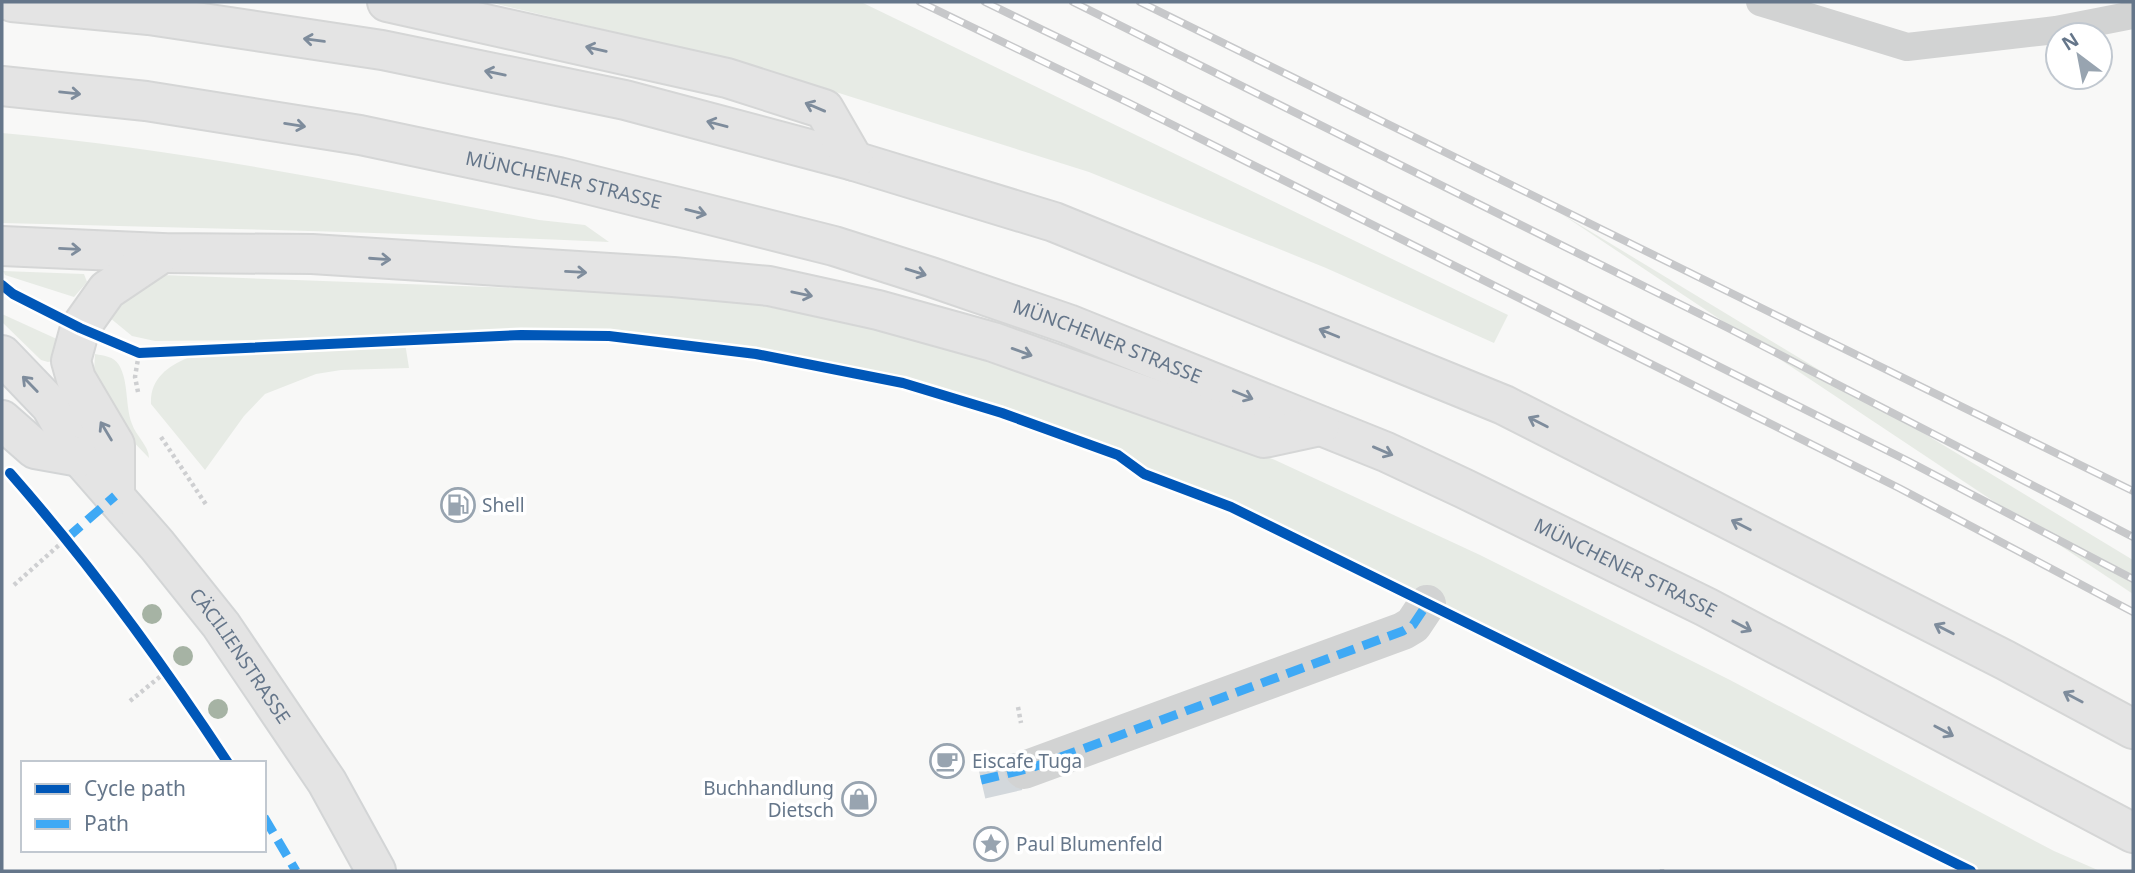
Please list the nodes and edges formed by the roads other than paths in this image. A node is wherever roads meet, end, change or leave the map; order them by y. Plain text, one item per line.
1 (12, 2) edge
2 (387, 2) edge
3 (1760, 2) edge
4 (2133, 15) edge
5 (2, 86) edge
6 (854, 160) junction
7 (2, 246) edge
8 (162, 253) junction
9 (2, 355) edge
10 (2, 420) edge
11 (1320, 426) junction
12 (80, 457) junction
13 (115, 496) junction
14 (1427, 604) dead end
15 (2133, 729) edge
16 (1024, 770) tunnel mouth
17 (2133, 833) edge
18 (376, 871) edge

6 -> 1 main road
6 -> 2 main road
3 - 4 lane
5 -> 11 main road, MÜNCHENER STRASSE
15 -> 6 main road
7 -> 8 main road
8 -> 11 main road
13 -> 8 main road
12 -> 9 main road, CÄCILIENSTRASSE
10 - 12 main road
11 -> 17 main road, MÜNCHENER STRASSE
12 - 13 main road, CÄCILIENSTRASSE
13 - 18 main road, CÄCILIENSTRASSE
14 - 16 street

